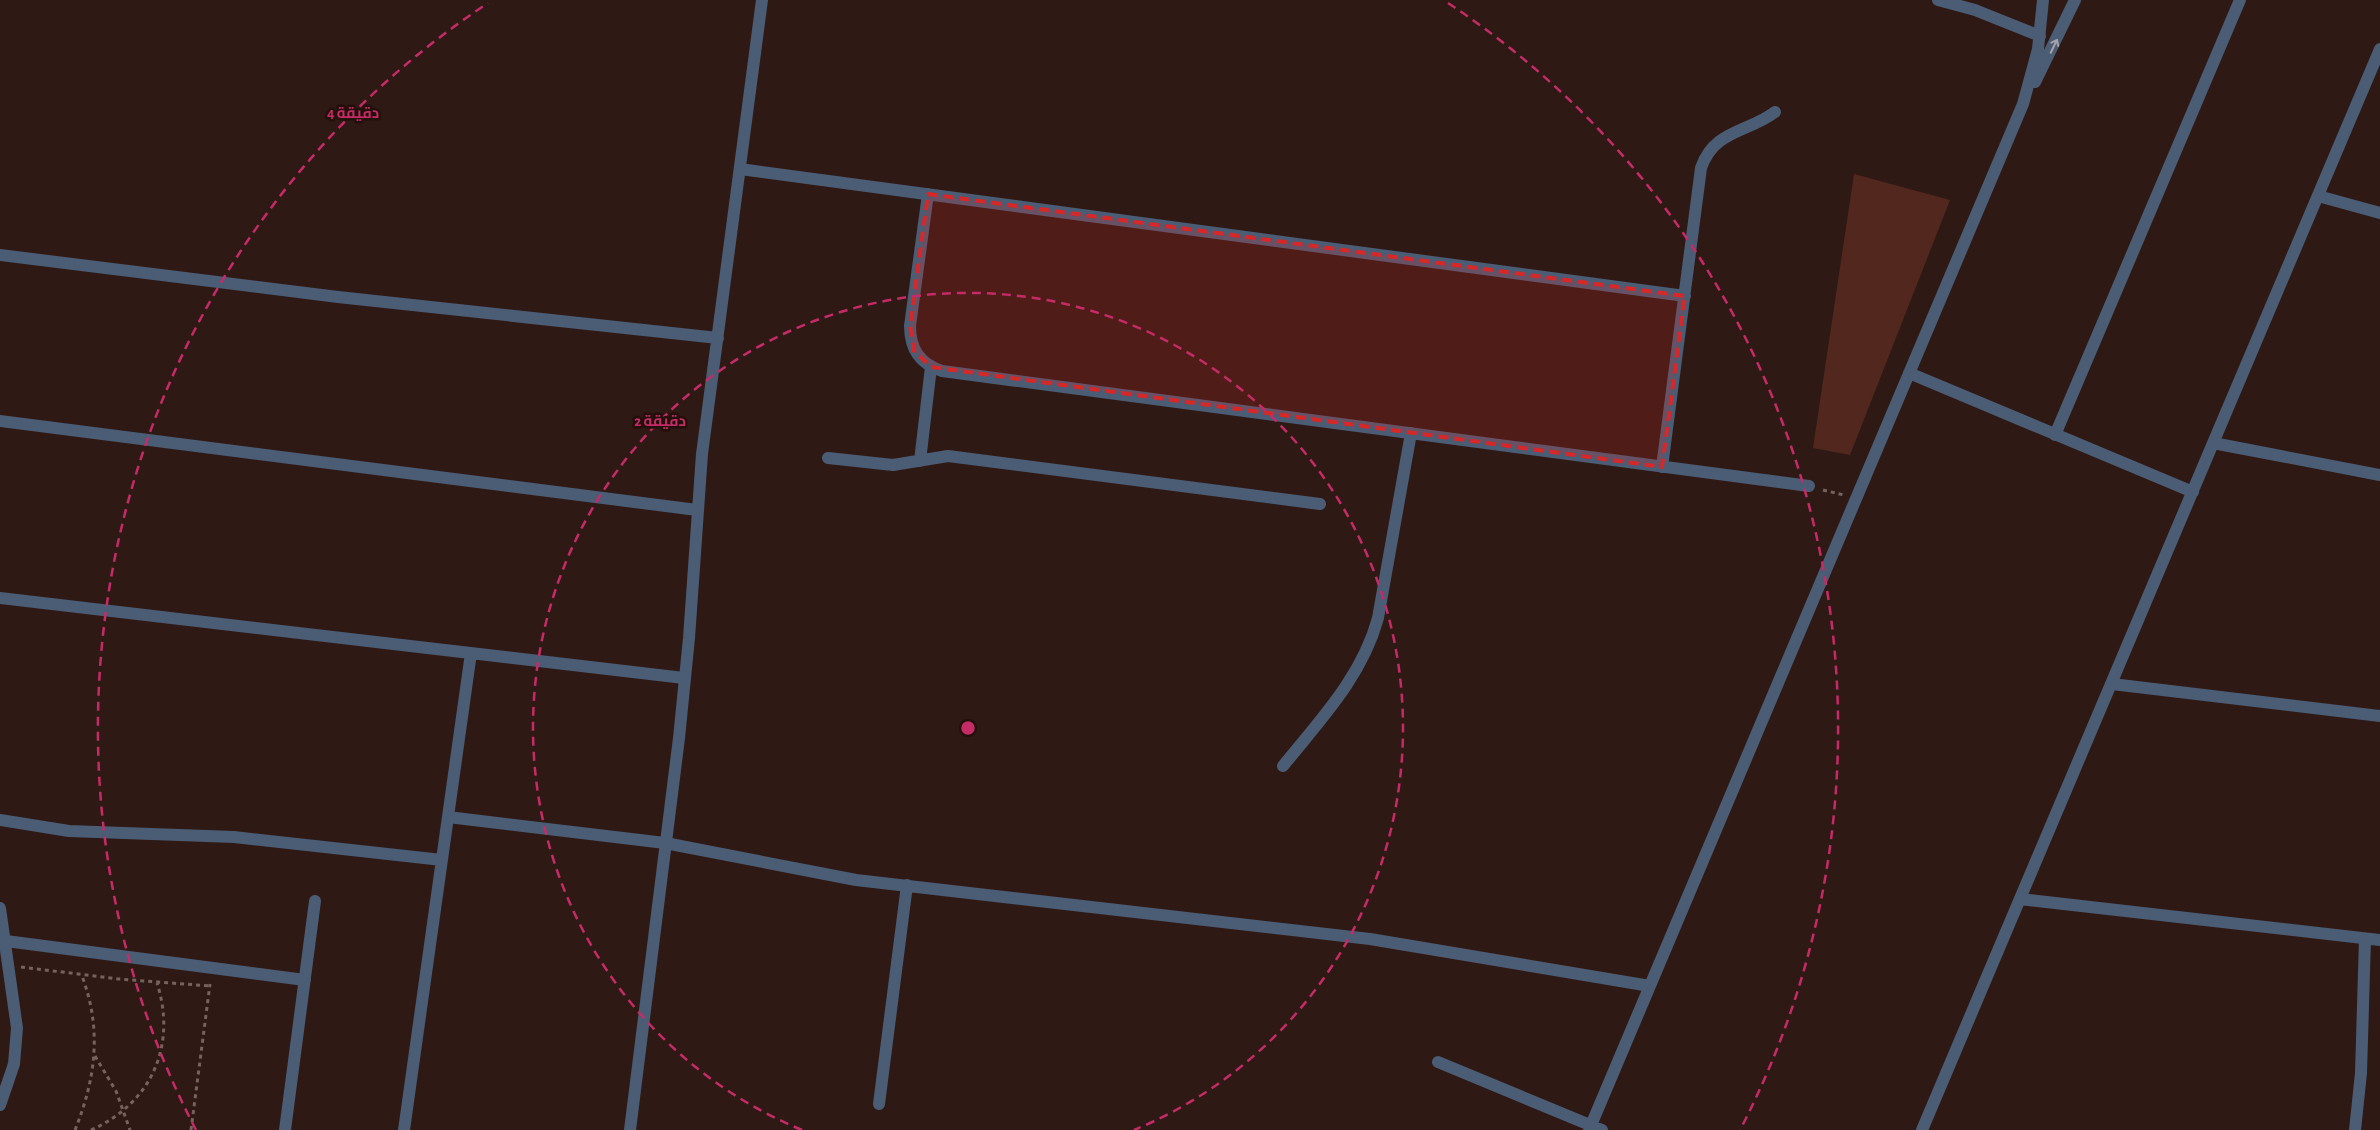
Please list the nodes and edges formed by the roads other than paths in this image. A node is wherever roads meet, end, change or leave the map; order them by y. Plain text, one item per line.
1 (762, 0) edge
2 (1941, 0) edge
3 (2043, 0) edge
4 (2075, 0) edge
5 (2240, 0) edge
6 (2040, 36) junction
7 (2380, 49) edge
8 (2023, 104) junction
9 (1775, 112) dead end
10 (740, 169) junction
11 (928, 194) junction
12 (2318, 196) junction
13 (2380, 213) edge
14 (0, 255) edge
15 (1684, 296) junction
16 (718, 338) junction
17 (931, 367) junction
18 (1909, 373) junction
19 (0, 421) edge
20 (1411, 433) junction
21 (2055, 435) junction
22 (2213, 443) junction
23 (828, 458) dead end
24 (920, 461) junction
25 (1662, 467) junction
26 (2380, 475) edge
27 (1809, 486) road end
28 (2193, 492) junction
29 (1320, 504) dead end
30 (697, 510) junction
31 (0, 598) edge
32 (471, 653) junction
33 (684, 678) junction
34 (2112, 684) junction
35 (2380, 716) edge
36 (1283, 766) dead end
37 (448, 817) junction
38 (0, 820) edge
39 (665, 843) junction
40 (442, 860) junction
41 (907, 885) junction
42 (2020, 899) junction
43 (315, 901) dead end
44 (0, 908) edge
45 (2364, 938) junction
46 (2380, 940) edge
47 (6, 941) junction
48 (305, 980) junction
49 (1650, 986) junction
50 (1438, 1062) dead end
51 (879, 1104) dead end
52 (0, 1105) edge
53 (1594, 1128) edge
54 (285, 1130) edge
55 (404, 1130) edge
56 (630, 1130) edge
57 (1922, 1130) edge
58 (2355, 1130) edge

1 - 10 street
2 - 6 street
3 - 6 street
8 -> 4 street
5 - 21 street
6 - 8 street
7 - 12 street
8 - 18 street
9 - 15 street
10 - 11 street
10 - 16 street
11 - 15 street
11 - 17 street
12 - 13 street
12 - 22 street
14 - 16 street
15 - 25 street
16 - 30 street
17 - 20 street
17 - 24 street
18 - 21 street
18 - 49 street
19 - 30 street
20 - 25 street
20 - 36 street
21 - 28 street
22 - 26 street
22 - 28 street
23 - 24 street
24 - 29 street
25 - 27 street
28 - 34 street
30 - 33 street
31 - 32 street
32 - 33 street
32 - 37 street
33 - 39 street
34 - 35 street
34 - 42 street
37 - 39 street
37 - 40 street
38 - 40 street
39 - 41 street
39 - 56 street
40 - 55 street
41 - 49 street
41 - 51 street
42 - 45 street
42 - 57 street
43 - 48 street
44 - 47 street
45 - 46 street
45 - 58 street
47 - 48 street
47 - 52 street
48 - 54 street
49 - 53 street
50 - 53 street

